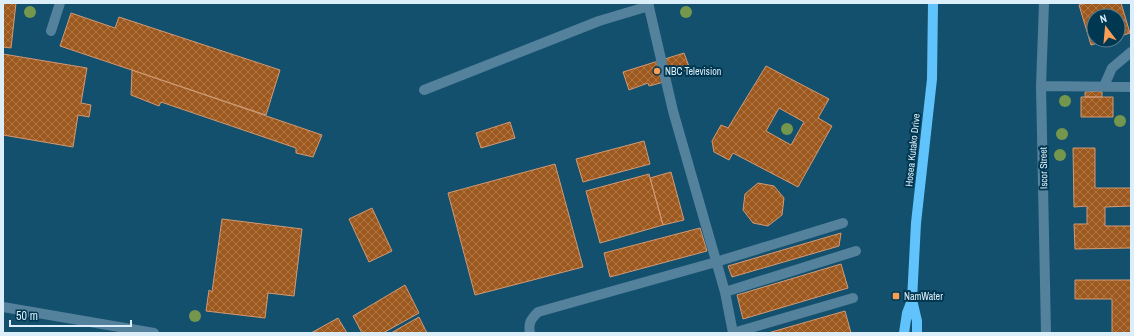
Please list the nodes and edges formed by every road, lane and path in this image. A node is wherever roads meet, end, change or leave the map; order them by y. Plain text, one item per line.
1 (60, 3) edge
2 (933, 3) edge
3 (1044, 3) edge
4 (649, 5) edge
5 (51, 31) dead end
6 (1131, 52) edge
7 (1041, 86) junction
8 (1104, 86) junction
9 (1131, 87) edge
10 (424, 90) dead end
11 (843, 223) dead end
12 (856, 251) dead end
13 (716, 262) junction
14 (725, 292) junction
15 (853, 298) dead end
16 (912, 300) junction
17 (3, 307) edge
18 (154, 333) edge
19 (530, 333) edge
20 (733, 333) edge
21 (904, 333) edge
22 (917, 333) edge
23 (1046, 333) edge

1 - 5 street
2 - 16 main road, Hosea Kutako Drive
3 - 7 street, Iscor Street
4 - 10 street
4 - 13 street
6 - 8 street
7 - 8 street
7 - 23 street, Iscor Street
8 - 9 street
11 - 13 street
12 - 14 street
13 - 14 street
13 - 19 street
14 - 20 street
15 - 20 street
16 - 21 main road, Hosea Kutako Drive
16 - 22 main road, Hosea Kutako Drive
17 - 18 street

